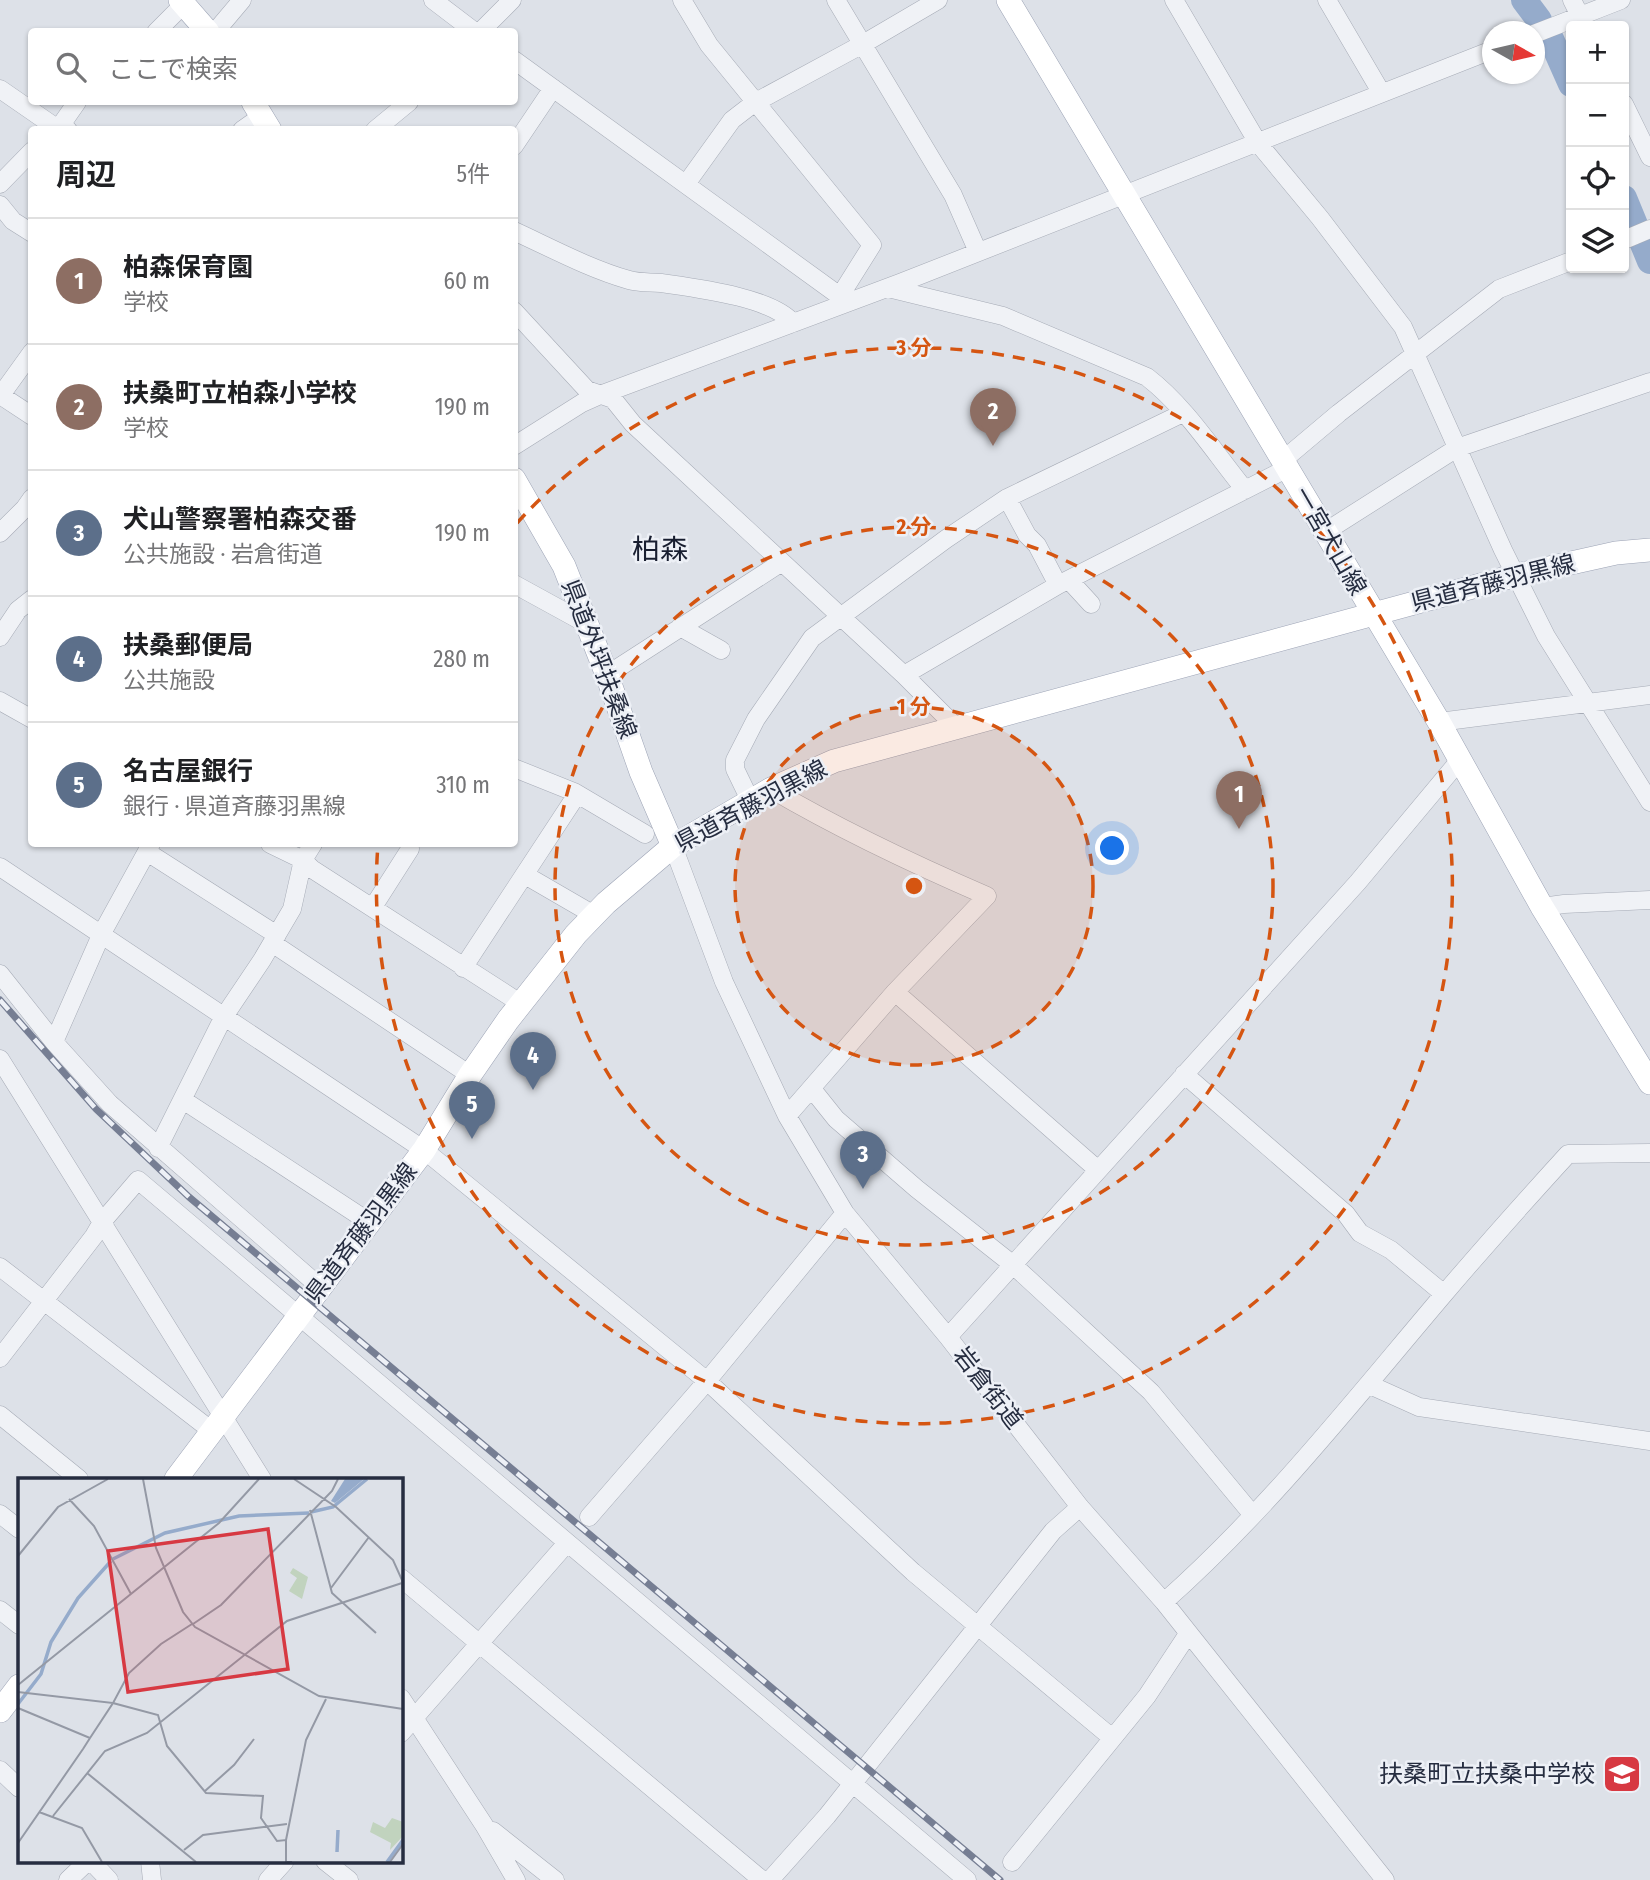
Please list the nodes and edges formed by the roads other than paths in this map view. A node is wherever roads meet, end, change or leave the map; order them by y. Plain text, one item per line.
1 (242, 0) edge
2 (433, 0) edge
3 (512, 0) edge
4 (682, 0) edge
5 (836, 0) edge
6 (938, 0) edge
7 (1008, 0) edge
8 (1174, 0) edge
9 (1327, 0) edge
10 (1621, 0) edge
11 (182, 2) edge
12 (1579, 14) edge
13 (159, 28) edge
14 (205, 28) edge
15 (218, 28) edge
16 (470, 28) edge
17 (485, 28) edge
18 (1545, 29) edge
19 (863, 44) junction
20 (1482, 54) edge
21 (518, 63) edge
22 (553, 88) junction
23 (0, 89) edge
24 (1381, 92) junction
25 (754, 103) junction
26 (74, 105) edge
27 (405, 105) edge
28 (1629, 114) edge
29 (56, 126) edge
30 (60, 126) edge
31 (380, 126) edge
32 (518, 140) edge
33 (1258, 143) junction
34 (28, 155) edge
35 (1650, 156) edge
36 (0, 184) edge
37 (686, 184) junction
38 (1123, 195) junction
39 (0, 205) edge
40 (1650, 229) edge
41 (28, 230) edge
42 (518, 232) edge
43 (1629, 238) edge
44 (978, 252) junction
45 (1566, 263) edge
46 (888, 288) junction
47 (844, 299) junction
48 (518, 315) edge
49 (793, 323) junction
50 (1415, 356) junction
51 (28, 357) edge
52 (1650, 382) edge
53 (1, 395) edge
54 (600, 395) junction
55 (1183, 412) junction
56 (28, 413) edge
57 (518, 443) edge
58 (1457, 447) junction
59 (1285, 464) junction
60 (518, 486) edge
61 (1245, 490) junction
62 (1007, 498) junction
63 (28, 504) edge
64 (1325, 532) junction
65 (0, 533) edge
66 (1650, 550) edge
67 (782, 562) junction
68 (1517, 575) junction
69 (1063, 582) junction
70 (518, 586) edge
71 (28, 602) edge
72 (1091, 604) dead end
73 (1373, 613) junction
74 (839, 616) junction
75 (587, 624) junction
76 (680, 627) junction
77 (0, 637) edge
78 (721, 650) dead end
79 (607, 674) junction
80 (904, 675) junction
81 (1650, 695) edge
82 (0, 701) edge
83 (1588, 701) junction
84 (28, 717) edge
85 (1439, 722) junction
86 (956, 727) junction
87 (1459, 761) junction
88 (518, 770) edge
89 (771, 789) junction
90 (574, 792) junction
91 (751, 800) junction
92 (1650, 802) edge
93 (645, 834) dead end
94 (673, 846) junction
95 (276, 847) edge
96 (311, 847) edge
97 (149, 848) edge
98 (410, 849) dead end
99 (303, 860) junction
100 (0, 867) edge
101 (525, 875) junction
102 (1650, 900) edge
103 (373, 907) junction
104 (1542, 907) junction
105 (594, 915) junction
106 (101, 935) junction
107 (274, 939) junction
108 (463, 968) junction
109 (0, 974) edge
110 (895, 992) junction
111 (520, 1003) junction
112 (223, 1017) junction
113 (54, 1042) junction
114 (0, 1060) edge
115 (1184, 1074) junction
116 (470, 1075) junction
117 (1650, 1083) edge
118 (812, 1089) junction
119 (183, 1100) junction
120 (787, 1116) junction
121 (158, 1148) junction
122 (424, 1150) junction
123 (1650, 1153) edge
124 (1098, 1170) junction
125 (845, 1213) junction
126 (102, 1222) junction
127 (369, 1222) junction
128 (1012, 1264) junction
129 (0, 1267) edge
130 (320, 1287) junction
131 (1444, 1294) junction
132 (44, 1302) junction
133 (299, 1316) junction
134 (948, 1337) junction
135 (0, 1358) edge
136 (707, 1381) junction
137 (1370, 1385) junction
138 (0, 1415) edge
139 (217, 1424) junction
140 (1650, 1441) edge
141 (78, 1478) edge
142 (177, 1478) edge
143 (261, 1478) edge
144 (1080, 1507) junction
145 (0, 1514) edge
146 (1252, 1514) junction
147 (589, 1517) dead end
148 (18, 1529) edge
149 (568, 1543) junction
150 (402, 1579) edge
151 (1164, 1602) junction
152 (0, 1609) edge
153 (18, 1624) edge
154 (978, 1627) junction
155 (1188, 1634) junction
156 (478, 1643) junction
157 (18, 1687) edge
158 (402, 1700) edge
159 (1, 1708) edge
160 (414, 1718) junction
161 (402, 1732) edge
162 (1111, 1737) junction
163 (0, 1770) edge
164 (852, 1783) junction
165 (18, 1787) edge
166 (484, 1825) junction
167 (88, 1862) edge
168 (90, 1862) edge
169 (150, 1862) edge
170 (284, 1862) edge
171 (326, 1862) edge
172 (1012, 1862) dead end
173 (68, 1880) edge
174 (109, 1880) edge
175 (152, 1880) edge
176 (268, 1880) edge
177 (349, 1880) edge
178 (516, 1880) edge
179 (555, 1880) edge
180 (762, 1880) edge
181 (770, 1880) edge
182 (967, 1880) edge
183 (1385, 1880) edge

1 - 15 street
2 - 16 street
3 - 17 street
4 - 25 street
5 - 19 street
6 - 19 street
7 - 38 main road, 一宮犬山線
8 - 33 street
9 - 24 street
10 - 12 street
11 - 13 street
11 - 14 main road
12 - 18 street
19 - 25 street
19 - 44 street
20 - 24 street
21 - 22 street
22 - 32 street
22 - 37 street
23 - 29 street
24 - 33 street
25 - 37 street
25 - 47 street
26 - 30 street
27 - 31 street
28 - 35 street
33 - 38 street
33 - 50 street
34 - 36 street
37 - 47 street
38 - 44 street
38 - 59 main road, 一宮犬山線
39 - 41 street
40 - 43 street
42 - 49 street
44 - 46 street
45 - 50 street
46 - 47 street
46 - 55 street
47 - 49 street
48 - 54 street
49 - 54 street
50 - 58 street
50 - 59 street
51 - 53 street
52 - 58 street
53 - 56 street
54 - 57 street
54 - 67 street
55 - 61 street
55 - 62 street
58 - 64 street
58 - 68 street
59 - 61 street
59 - 64 main road, 一宮犬山線
60 - 75 main road, 県道外坪扶桑線
61 - 69 street
62 - 69 street
62 - 74 street
63 - 65 street
64 - 73 main road, 一宮犬山線
66 - 68 main road, 県道斉藤羽黒線
67 - 74 street
67 - 76 street
68 - 73 main road, 県道斉藤羽黒線
68 - 83 street
69 - 72 street
69 - 80 street
70 - 75 street
71 - 77 street
73 - 85 main road, 一宮犬山線
73 - 86 main road, 県道斉藤羽黒線
74 - 80 street
74 - 91 street
75 - 79 main road, 県道外坪扶桑線
76 - 78 street
76 - 79 street
79 - 94 main road, 県道外坪扶桑線
80 - 86 street
81 - 83 street
82 - 84 street
83 - 85 street
83 - 92 street
85 - 87 main road, 一宮犬山線
86 - 89 main road, 県道斉藤羽黒線
87 - 104 main road, 一宮犬山線
87 - 115 street
88 - 90 street
89 - 91 main road, 県道斉藤羽黒線
89 - 110 street
90 - 93 street
90 - 101 street
91 - 94 main road, 県道斉藤羽黒線
94 - 105 main road, 県道斉藤羽黒線
94 - 120 street, 岩倉街道
95 - 99 street
96 - 99 street
97 - 106 street
97 - 107 street
98 - 103 street
99 - 103 street
99 - 107 street
100 - 106 street
101 - 105 street
101 - 108 street
102 - 104 street
103 - 108 street
104 - 117 main road, 一宮犬山線
105 - 111 main road, 県道斉藤羽黒線
106 - 112 street
106 - 113 street
107 - 112 street
107 - 116 street
108 - 111 street
109 - 113 street
110 - 118 street
110 - 124 street
111 - 116 main road, 県道斉藤羽黒線
112 - 119 street
112 - 122 street
113 - 121 street
114 - 126 street
115 - 124 street
115 - 131 street
116 - 122 main road, 県道斉藤羽黒線
118 - 120 street
118 - 128 street
119 - 121 street
119 - 127 street
120 - 125 street, 岩倉街道
121 - 130 street
122 - 127 main road, 県道斉藤羽黒線
122 - 136 street
123 - 131 street
124 - 128 street
125 - 134 street, 岩倉街道
125 - 136 street
126 - 132 street
126 - 133 street
126 - 139 street
127 - 130 main road, 県道斉藤羽黒線
128 - 134 street
128 - 146 street
129 - 132 street
130 - 133 main road, 県道斉藤羽黒線
131 - 137 street
132 - 135 street
132 - 139 street
133 - 139 main road, 県道斉藤羽黒線
133 - 149 street
134 - 144 street, 岩倉街道
136 - 147 street
136 - 154 street
137 - 140 street
137 - 146 street
138 - 141 street
139 - 142 main road, 県道斉藤羽黒線
139 - 143 street
144 - 151 street, 岩倉街道
144 - 154 street
145 - 148 street
146 - 151 street
149 - 156 street
149 - 164 street
150 - 156 street
151 - 155 street, 岩倉街道
152 - 153 street
154 - 162 street
154 - 164 street
155 - 162 street
155 - 183 street, 岩倉街道
156 - 160 street
156 - 180 street
157 - 159 main road
158 - 160 street
160 - 161 street
160 - 166 street
162 - 172 street
163 - 165 street
164 - 181 street
164 - 182 street
166 - 178 street
166 - 179 street
167 - 173 street
168 - 174 street
169 - 175 street
170 - 176 street
171 - 177 street

